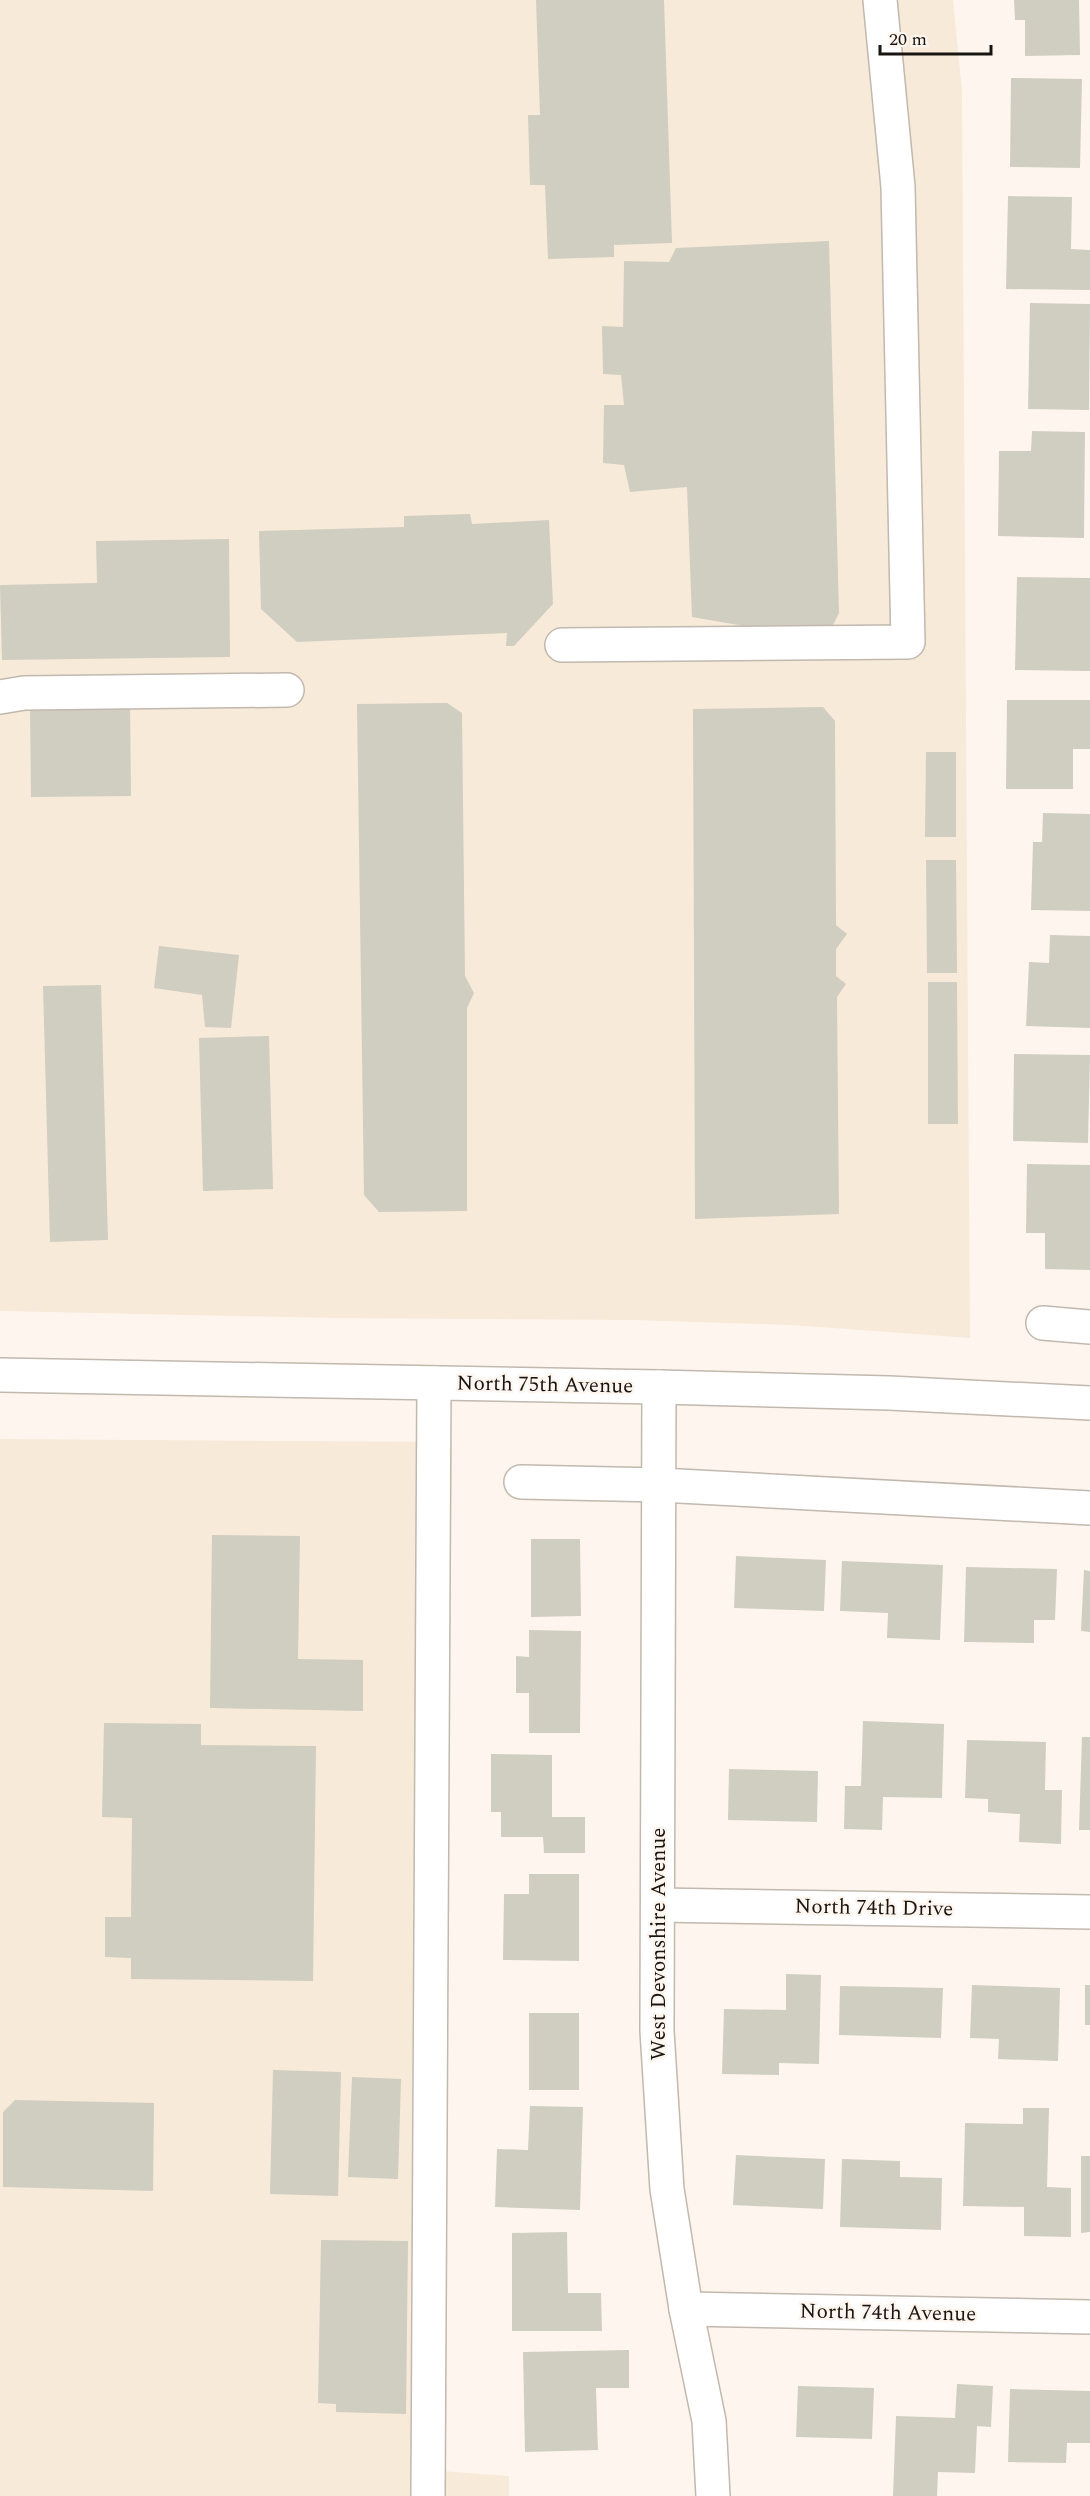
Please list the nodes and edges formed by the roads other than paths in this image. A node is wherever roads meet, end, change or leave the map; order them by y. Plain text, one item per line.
1 (880, 0) edge
2 (562, 645) dead end
3 (287, 690) dead end
4 (0, 697) edge
5 (1043, 1323) dead end
6 (1090, 1326) edge
7 (0, 1375) edge
8 (434, 1383) junction
9 (659, 1387) junction
10 (1090, 1403) edge
11 (521, 1482) dead end
12 (660, 1485) junction
13 (1090, 1508) edge
14 (658, 1905) junction
15 (1090, 1912) edge
16 (686, 2309) junction
17 (1090, 2317) edge
18 (428, 2496) edge
19 (713, 2496) edge

1 - 2 street
3 - 4 street
5 - 6 street
7 - 8 street, North 75th Avenue
8 - 9 street, North 75th Avenue
8 - 18 street
9 - 10 street, North 75th Avenue
9 - 12 street, West Devonshire Avenue
11 - 12 street
12 - 13 street
12 - 14 street, West Devonshire Avenue
14 - 15 street, North 74th Drive
14 - 16 street, West Devonshire Avenue
16 - 17 street, North 74th Avenue
16 - 19 street, West Devonshire Avenue

